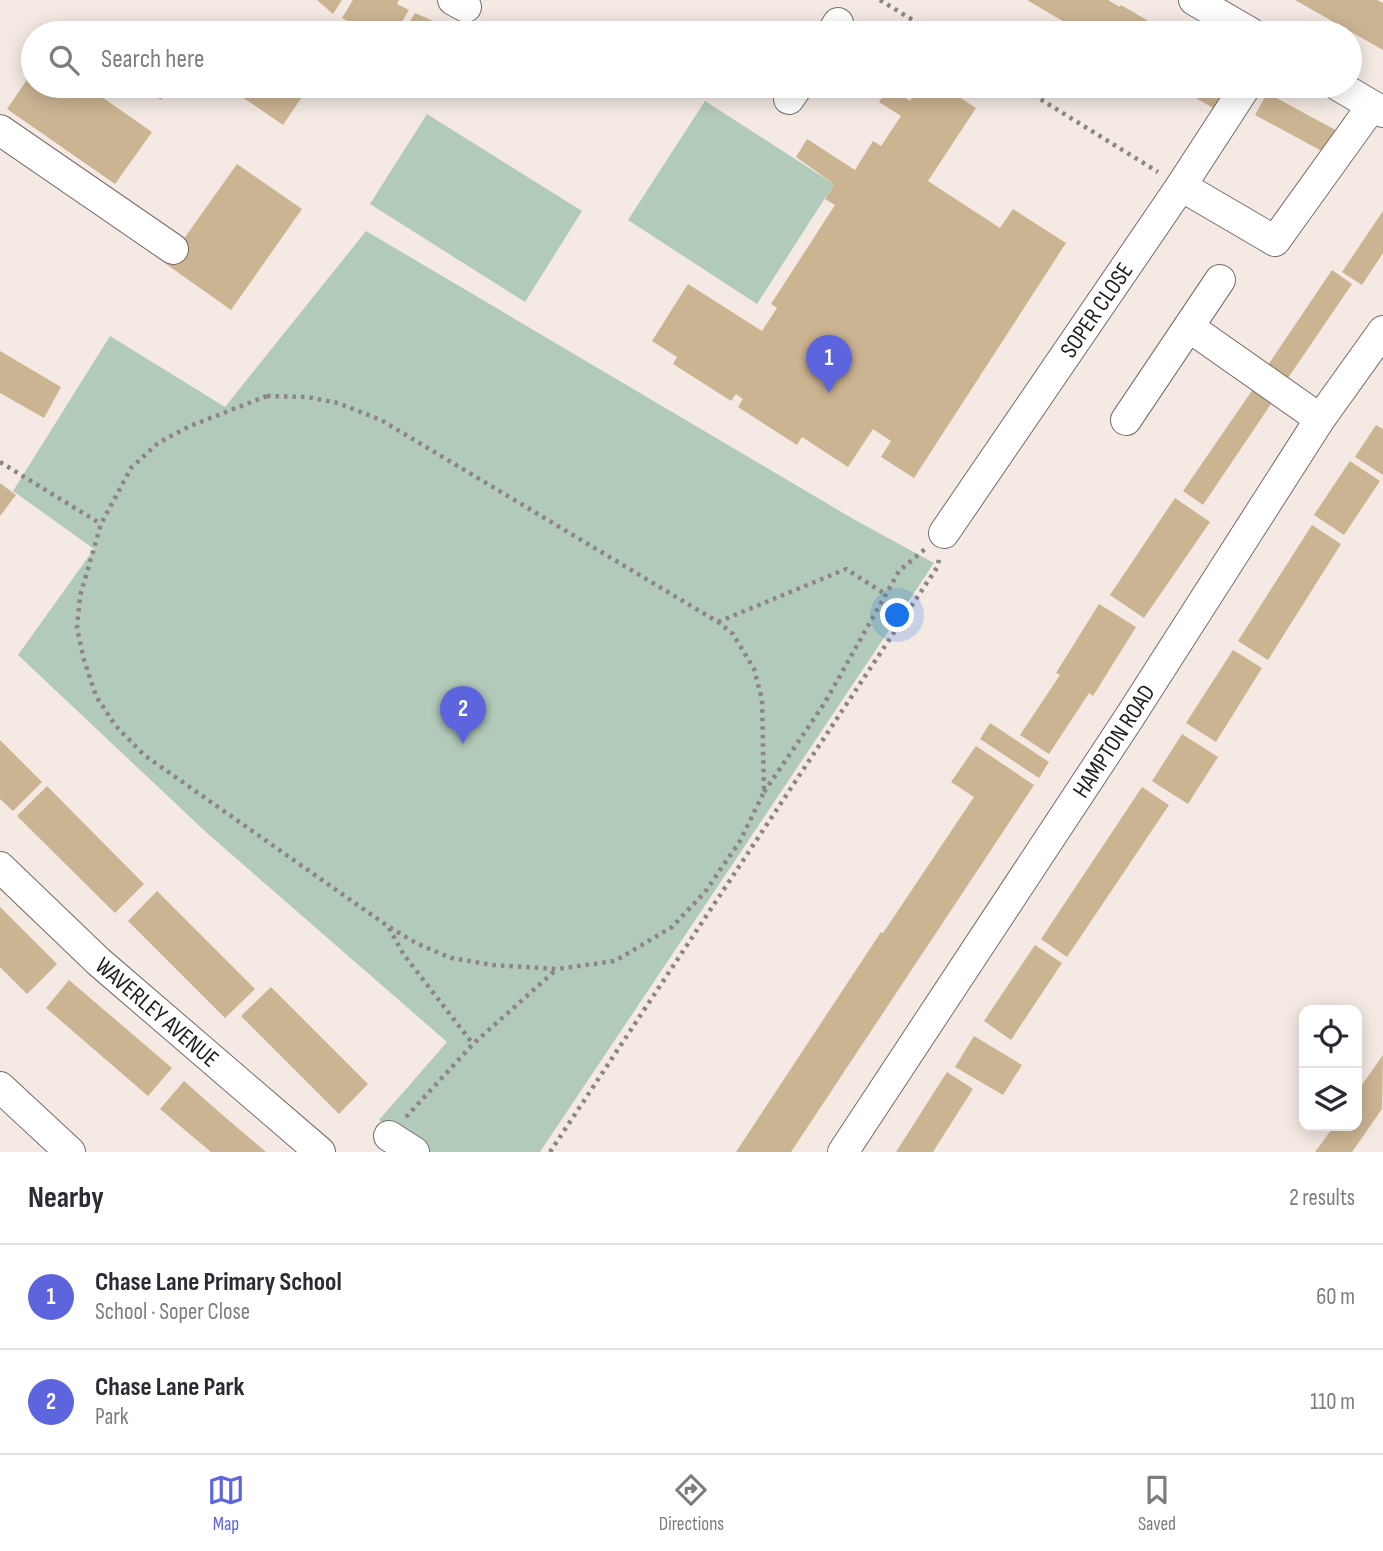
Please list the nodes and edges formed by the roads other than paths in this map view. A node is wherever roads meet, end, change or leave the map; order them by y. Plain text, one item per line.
1 (1194, 0) edge
2 (1230, 21) edge
3 (1238, 98) edge
4 (1359, 98) edge
5 (1378, 109) edge
6 (0, 130) edge
7 (1181, 186) junction
8 (173, 249) dead end
9 (1220, 280) dead end
10 (1189, 327) junction
11 (1383, 331) edge
12 (1320, 419) junction
13 (1126, 420) dead end
14 (944, 533) road end
15 (0, 867) edge
16 (0, 1087) edge
17 (70, 1152) edge
18 (320, 1152) edge
19 (843, 1152) edge

1 - 2 street
3 - 7 street, SOPER CLOSE
4 - 5 street
5 - 7 street
6 - 8 street
7 - 14 street, SOPER CLOSE
9 - 10 street
10 - 12 street
10 - 13 street
11 - 12 street, HAMPTON ROAD
12 - 19 street, HAMPTON ROAD
15 - 18 street, WAVERLEY AVENUE
16 - 17 street

